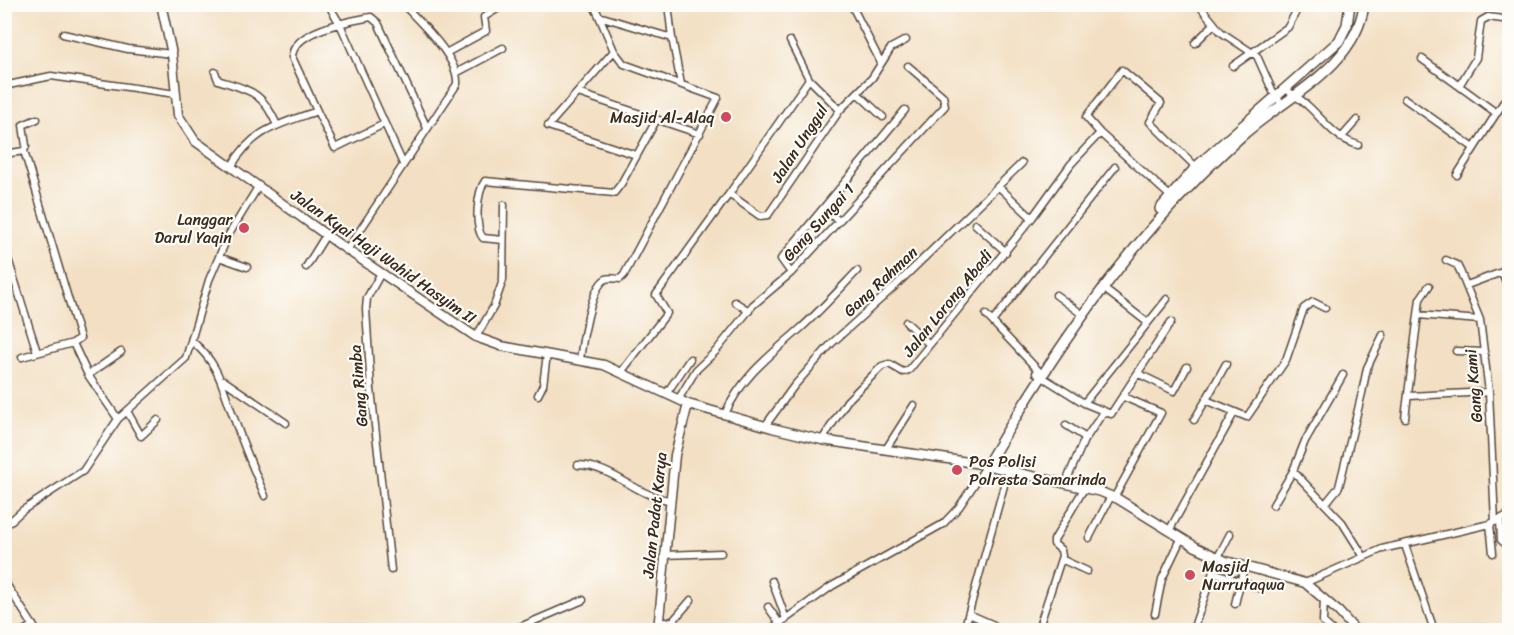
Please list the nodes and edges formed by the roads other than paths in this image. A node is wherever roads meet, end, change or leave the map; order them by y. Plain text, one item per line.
1 (161, 4) edge
2 (403, 4) edge
3 (593, 4) edge
4 (668, 4) edge
5 (851, 4) edge
6 (1198, 4) edge
7 (1300, 4) edge
8 (1350, 4) edge
9 (1364, 4) edge
10 (328, 5) edge
11 (504, 5) edge
12 (599, 16) junction
13 (1509, 20) edge
14 (340, 24) junction
15 (1213, 25) junction
16 (63, 34) dead end
17 (672, 38) junction
18 (906, 40) dead end
19 (790, 41) dead end
20 (1195, 43) dead end
21 (503, 48) dead end
22 (614, 51) junction
23 (1252, 51) junction
24 (172, 54) junction
25 (446, 54) junction
26 (1422, 59) dead end
27 (881, 63) junction
28 (909, 66) dead end
29 (1233, 66) dead end
30 (215, 72) dead end
31 (456, 73) junction
32 (809, 80) junction
33 (681, 84) junction
34 (4, 86) edge
35 (1459, 86) junction
36 (1285, 88) junction
37 (1509, 92) edge
38 (578, 93) junction
39 (857, 93) junction
40 (176, 94) junction
41 (1275, 95) junction
42 (1292, 96) junction
43 (1405, 99) dead end
44 (1282, 104) junction
45 (840, 110) junction
46 (905, 110) dead end
47 (317, 111) junction
48 (1495, 112) junction
49 (883, 117) dead end
50 (37, 119) dead end
51 (657, 119) junction
52 (1357, 120) dead end
53 (384, 124) junction
54 (277, 125) junction
55 (427, 128) junction
56 (1100, 133) junction
57 (700, 134) junction
58 (1341, 138) junction
59 (1358, 145) dead end
60 (1474, 148) junction
61 (24, 151) junction
62 (5, 152) edge
63 (636, 155) junction
64 (1022, 163) dead end
65 (403, 164) junction
66 (231, 167) junction
67 (1115, 167) dead end
68 (1196, 167) junction
69 (1457, 175) dead end
70 (258, 187) junction
71 (999, 187) junction
72 (729, 194) junction
73 (1170, 196) junction
74 (504, 205) dead end
75 (823, 209) junction
76 (1032, 218) junction
77 (838, 220) junction
78 (975, 224) dead end
79 (326, 235) junction
80 (502, 240) junction
81 (4, 246) edge
82 (347, 250) junction
83 (1006, 252) junction
84 (219, 257) junction
85 (1446, 260) dead end
86 (247, 267) dead end
87 (306, 267) dead end
88 (857, 271) dead end
89 (381, 273) junction
90 (791, 273) junction
91 (1467, 285) junction
92 (1429, 286) dead end
93 (1103, 288) junction
94 (1509, 293) edge
95 (1056, 295) dead end
96 (1167, 299) dead end
97 (735, 302) dead end
98 (1325, 308) dead end
99 (749, 311) junction
100 (1079, 312) junction
101 (986, 315) dead end
102 (1418, 315) junction
103 (1480, 320) junction
104 (993, 321) junction
105 (906, 322) dead end
106 (1171, 322) dead end
107 (1148, 323) junction
108 (1383, 335) dead end
109 (476, 337) junction
110 (73, 342) junction
111 (193, 342) junction
112 (928, 343) junction
113 (1456, 351) dead end
114 (37, 352) junction
115 (121, 352) dead end
116 (1483, 352) junction
117 (547, 354) junction
118 (22, 357) dead end
119 (580, 359) junction
120 (690, 359) dead end
121 (1226, 364) dead end
122 (1187, 367) dead end
123 (622, 372) junction
124 (1038, 373) junction
125 (1139, 374) junction
126 (88, 375) junction
127 (1343, 375) dead end
128 (223, 380) junction
129 (1489, 392) junction
130 (666, 394) junction
131 (538, 395) dead end
132 (1409, 396) junction
133 (1124, 397) junction
134 (678, 400) junction
135 (1206, 400) junction
136 (1084, 403) junction
137 (688, 404) junction
138 (914, 405) dead end
139 (127, 411) junction
140 (1106, 412) junction
141 (1234, 413) junction
142 (725, 414) junction
143 (1405, 418) dead end
144 (118, 419) junction
145 (158, 420) dead end
146 (1194, 420) dead end
147 (286, 423) dead end
148 (1066, 425) dead end
149 (765, 426) junction
150 (1085, 438) junction
151 (822, 440) junction
152 (886, 449) junction
153 (578, 465) dead end
154 (983, 466) junction
155 (1008, 471) junction
156 (1293, 471) junction
157 (1066, 482) junction
158 (1085, 487) junction
159 (265, 496) dead end
160 (1113, 497) junction
161 (669, 500) junction
162 (1326, 503) junction
163 (1273, 506) dead end
164 (1509, 514) edge
165 (1495, 522) junction
166 (4, 527) edge
167 (1168, 531) junction
168 (1230, 534) dead end
169 (1089, 538) dead end
170 (1181, 539) junction
171 (1405, 545) junction
172 (1509, 548) edge
173 (721, 553) dead end
174 (1493, 553) dead end
175 (664, 555) junction
176 (1218, 557) junction
177 (1364, 557) junction
178 (1061, 559) junction
179 (1244, 567) junction
180 (391, 570) dead end
181 (1087, 570) dead end
182 (1214, 572) junction
183 (4, 581) edge
184 (772, 581) dead end
185 (1241, 582) junction
186 (1305, 583) junction
187 (1262, 589) dead end
188 (1324, 598) junction
189 (583, 600) dead end
190 (691, 600) dead end
191 (1235, 604) dead end
192 (768, 607) dead end
193 (969, 614) junction
194 (1155, 614) dead end
195 (783, 621) junction
196 (1323, 622) junction
197 (994, 625) dead end
198 (659, 627) edge
199 (34, 628) edge
200 (25, 630) edge
201 (513, 630) edge
202 (770, 630) edge
203 (964, 630) edge
204 (1038, 630) edge
205 (1193, 630) edge
206 (1321, 630) edge
207 (1332, 630) edge
208 (1355, 630) edge
209 (1434, 630) edge

1 - 24 street, Jalan Kyai Haji Wahid Hasyim II
2 - 25 street
3 - 12 street
4 - 17 street
5 - 27 street
6 - 15 street
7 - 23 street
8 - 36 main road
9 - 42 main road
10 - 14 street
11 - 25 street
12 - 17 street
12 - 22 street
13 - 35 street
14 - 47 street
14 - 53 street
14 - 55 street
15 - 20 street
15 - 23 street
16 - 24 street
17 - 33 street
18 - 27 street
19 - 32 street
21 - 31 street
22 - 33 street
22 - 38 street
23 - 29 street
23 - 41 street
24 - 40 street, Jalan Kyai Haji Wahid Hasyim II
25 - 31 street
26 - 35 street
27 - 39 street
28 - 77 street, Gang Sungai 1
30 - 54 street
31 - 55 street
32 - 45 street, Jalan Unggul
32 - 72 street, Jalan Unggul
33 - 57 street
34 - 40 street
35 - 48 street
36 - 41 main road
36 - 42 street
37 - 48 street
38 - 51 street
38 - 63 street
39 - 45 street
39 - 49 street
40 - 66 street, Jalan Kyai Haji Wahid Hasyim II
41 - 44 street
41 - 68 main road
42 - 44 main road
42 - 58 street
43 - 60 street
44 - 93 main road
45 - 72 street, Jalan Unggul
46 - 75 street
47 - 53 street
47 - 54 street
48 - 60 street
50 - 61 street
51 - 57 street
51 - 63 street
52 - 58 street
53 - 65 street
54 - 66 street
55 - 65 street
56 - 68 street
56 - 73 street
56 - 76 street, Jalan Lorong Abadi
57 - 119 street
58 - 59 street
60 - 69 street
61 - 62 street
61 - 110 street
63 - 80 street
64 - 71 street, Gang Rahman
65 - 82 street
66 - 70 street, Jalan Kyai Haji Wahid Hasyim II
67 - 104 street
68 - 73 main road
70 - 79 street, Jalan Kyai Haji Wahid Hasyim II
70 - 84 street
71 - 76 street
71 - 149 street, Gang Rahman
72 - 123 street, Jalan Unggul
73 - 100 main road
74 - 80 street
75 - 77 street
75 - 90 street
76 - 83 street, Jalan Lorong Abadi
77 - 90 street, Gang Sungai 1
78 - 83 street
79 - 82 street, Jalan Kyai Haji Wahid Hasyim II
79 - 87 street
80 - 109 street
81 - 114 street
82 - 89 street, Jalan Kyai Haji Wahid Hasyim II
83 - 112 street, Jalan Lorong Abadi
84 - 86 street
84 - 111 street
85 - 91 street, Gang Kami
88 - 142 street
89 - 109 street, Jalan Kyai Haji Wahid Hasyim II
89 - 180 street, Gang Rimba
90 - 99 street, Gang Sungai 1
91 - 94 street
91 - 103 street, Gang Kami
92 - 102 street
93 - 107 street
93 - 124 main road
95 - 100 street
96 - 107 street
97 - 99 street
98 - 141 street
99 - 134 street, Gang Sungai 1
100 - 124 main road
101 - 104 street
102 - 103 street
102 - 132 street
103 - 116 street, Gang Kami
104 - 124 street
105 - 112 street
106 - 125 street
107 - 136 street
108 - 162 street
109 - 117 street, Jalan Kyai Haji Wahid Hasyim II
110 - 114 street
110 - 126 street
111 - 128 street
111 - 139 street
112 - 151 street, Jalan Lorong Abadi
113 - 116 street
114 - 118 street
115 - 126 street
116 - 129 street, Gang Kami
117 - 119 street, Jalan Kyai Haji Wahid Hasyim II
117 - 131 street
119 - 123 street, Jalan Kyai Haji Wahid Hasyim II
120 - 130 street
121 - 135 street
122 - 125 street
123 - 130 street, Jalan Kyai Haji Wahid Hasyim II
124 - 136 street
124 - 154 main road
125 - 133 street
126 - 144 street
127 - 156 street
128 - 147 street
128 - 159 street
129 - 132 street
129 - 165 street, Gang Kami
130 - 134 street, Jalan Kyai Haji Wahid Hasyim II
132 - 143 street
133 - 140 street
133 - 160 street
134 - 137 street, Jalan Kyai Haji Wahid Hasyim II
135 - 141 street
135 - 146 street
136 - 140 street
137 - 142 street, Jalan Kyai Haji Wahid Hasyim II
137 - 161 street, Jalan Padat Karya
138 - 152 street
139 - 144 street
139 - 145 street
140 - 150 street
141 - 167 street
142 - 149 street, Jalan Kyai Haji Wahid Hasyim II
144 - 166 street
148 - 150 street
149 - 151 street, Jalan Kyai Haji Wahid Hasyim II
150 - 157 street
151 - 152 street, Jalan Kyai Haji Wahid Hasyim II
152 - 154 street, Jalan Kyai Haji Wahid Hasyim II
153 - 161 street
154 - 155 street, Jalan Kyai Haji Wahid Hasyim II
154 - 195 street
155 - 157 street, Jalan Kyai Haji Wahid Hasyim II
155 - 193 street
156 - 162 street
156 - 163 street
157 - 158 street, Jalan Kyai Haji Wahid Hasyim II
158 - 160 street, Jalan Kyai Haji Wahid Hasyim II
158 - 178 street
160 - 167 street, Jalan Kyai Haji Wahid Hasyim II
160 - 169 street
161 - 175 street, Jalan Padat Karya
162 - 177 street
164 - 165 street
165 - 171 street
165 - 172 street
165 - 174 street
167 - 170 street, Jalan Kyai Haji Wahid Hasyim II
168 - 176 street
170 - 176 street, Jalan Kyai Haji Wahid Hasyim II
170 - 194 street
171 - 177 street
171 - 209 street
173 - 175 street
175 - 198 street, Jalan Padat Karya
176 - 179 street, Jalan Kyai Haji Wahid Hasyim II
176 - 182 street
177 - 186 street
178 - 181 street
178 - 204 street
179 - 185 street
179 - 186 street, Jalan Kyai Haji Wahid Hasyim II
182 - 185 street
182 - 205 street
183 - 199 street
184 - 195 street
185 - 187 street
185 - 191 street
186 - 188 street
188 - 196 street
188 - 208 street
189 - 201 street
190 - 198 street
192 - 195 street
193 - 197 street
193 - 203 street
195 - 202 street
196 - 206 street
196 - 207 street
199 - 200 street

